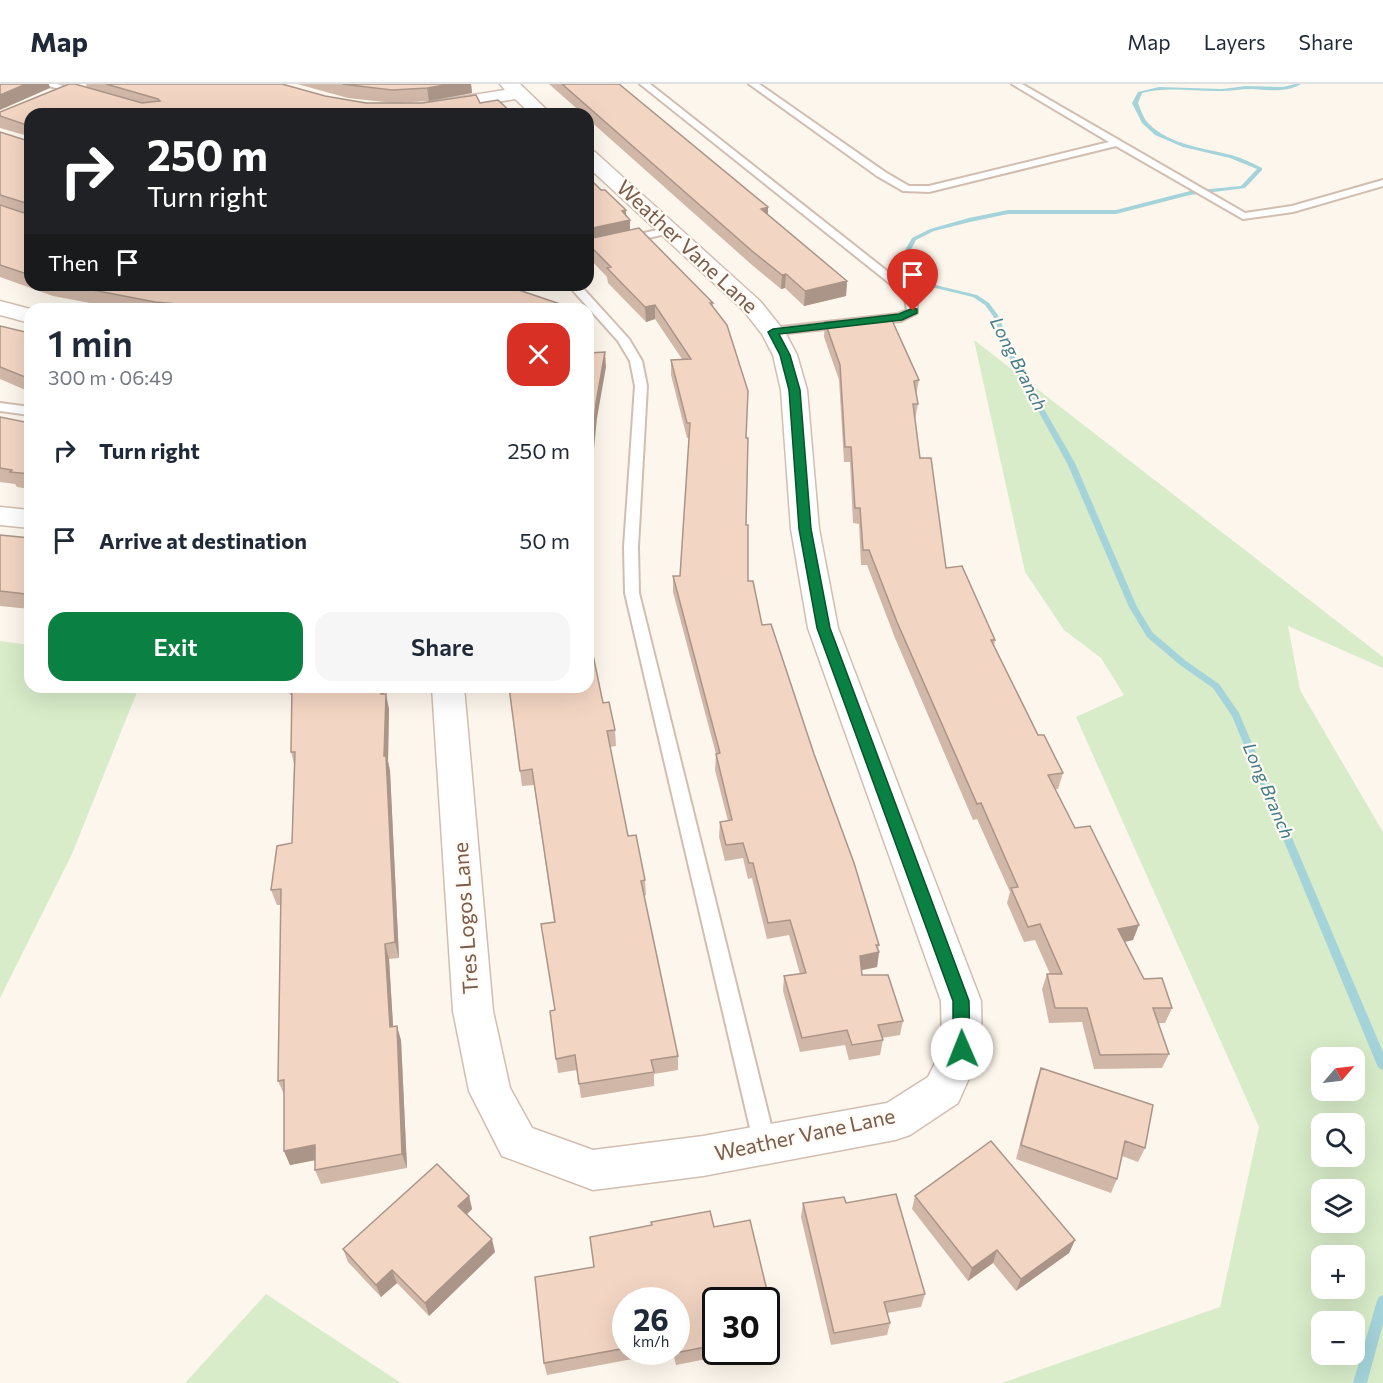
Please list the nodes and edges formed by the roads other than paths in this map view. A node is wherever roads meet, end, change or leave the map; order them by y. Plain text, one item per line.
1 (47, 84) edge
2 (645, 84) edge
3 (753, 84) edge
4 (1017, 84) edge
5 (513, 88) edge
6 (81, 90) edge
7 (40, 102) edge
8 (427, 108) edge
9 (535, 108) edge
10 (1117, 143) junction
11 (594, 168) edge
12 (601, 182) edge
13 (1383, 183) edge
14 (670, 230) junction
15 (594, 248) edge
16 (579, 291) edge
17 (590, 303) edge
18 (594, 307) edge
19 (0, 308) edge
20 (24, 314) edge
21 (773, 332) junction
22 (0, 406) edge
23 (24, 410) edge
24 (0, 516) edge
25 (24, 518) edge
26 (448, 693) edge
27 (517, 1142) joint
28 (765, 1145) junction

1 - 6 lane
2 - 21 lane
3 - 10 lane
4 - 10 lane
5 - 8 street
5 - 9 street
6 - 7 street
10 - 13 lane
11 - 12 street, Weather Vane Lane
12 - 14 street, Weather Vane Lane
14 - 15 lane
14 - 21 street, Weather Vane Lane
16 - 17 lane
18 - 28 lane
19 - 20 street
21 - 28 street, Weather Vane Lane
22 - 23 lane
24 - 25 street
26 - 27 street, Tres Logos Lane
27 - 28 street, Weather Vane Lane

